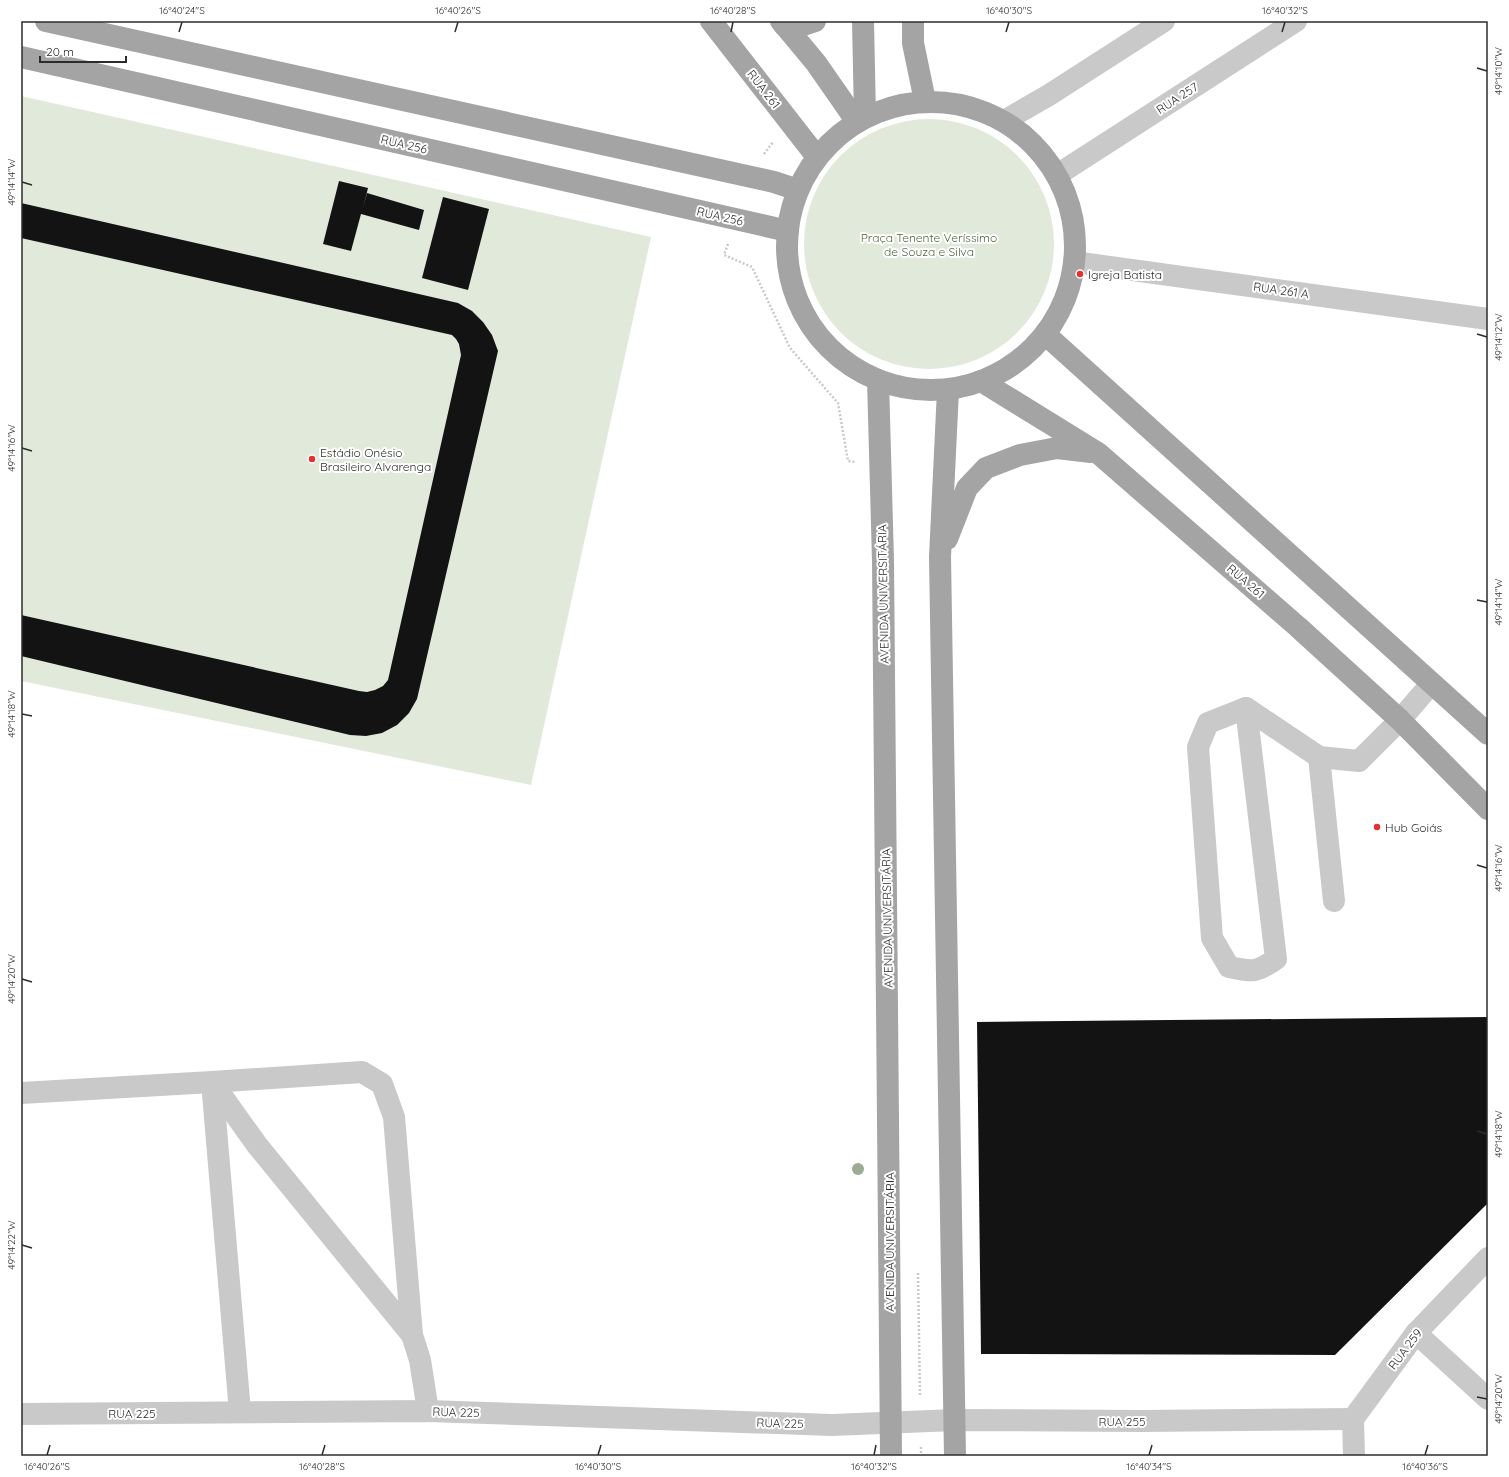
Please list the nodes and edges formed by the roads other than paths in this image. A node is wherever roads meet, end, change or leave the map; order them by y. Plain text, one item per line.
1 (46, 21) edge
2 (711, 21) edge
3 (815, 21) edge
4 (863, 21) edge
5 (913, 21) edge
6 (1164, 21) edge
7 (1296, 21) edge
8 (782, 23) edge
9 (21, 56) edge
10 (925, 101) junction
11 (861, 120) junction
12 (1004, 121) junction
13 (817, 157) junction
14 (1057, 175) junction
15 (798, 190) junction
16 (788, 231) junction
17 (1074, 262) junction
18 (1488, 318) edge
19 (1045, 334) junction
20 (878, 380) junction
21 (981, 381) junction
22 (948, 390) junction
23 (1098, 452) junction
24 (940, 557) junction
25 (1432, 684) junction
26 (1246, 708) junction
27 (1400, 720) junction
28 (1488, 734) edge
29 (1319, 757) junction
30 (1488, 809) edge
31 (1334, 901) dead end
32 (212, 1082) junction
33 (21, 1093) edge
34 (1488, 1258) edge
35 (1416, 1333) junction
36 (412, 1335) junction
37 (1488, 1398) edge
38 (428, 1411) junction
39 (240, 1412) junction
40 (21, 1414) edge
41 (1353, 1419) junction
42 (955, 1420) junction
43 (891, 1422) junction
44 (891, 1456) edge
45 (955, 1456) edge
46 (1354, 1456) edge

1 - 15 main road
2 - 13 main road, RUA 261
3 - 8 main road
4 - 11 main road
5 - 10 main road
6 - 12 street
7 - 14 street, RUA 257
8 - 11 main road
9 - 16 main road, RUA 256
10 - 11 main road
10 - 12 main road
11 - 13 main road
12 - 14 main road
13 - 15 main road
14 - 17 main road
15 - 16 main road
16 - 20 main road
17 - 18 street, RUA 261 A
17 - 19 main road
19 - 21 main road
19 - 25 main road
20 - 22 main road
20 - 43 main road, AVENIDA UNIVERSITÁRIA
21 - 22 main road
21 - 23 main road, RUA 261
22 - 24 main road
23 - 24 main road
23 - 27 main road, RUA 261
24 - 42 main road
25 - 27 street
25 - 28 main road
26 - 26 street
26 - 29 street
27 - 29 street
27 - 30 main road, RUA 261
29 - 31 street
32 - 33 street
32 - 36 street
32 - 36 street
32 - 39 street
34 - 35 street, RUA 259
35 - 37 street
35 - 41 street, RUA 259
36 - 38 street
38 - 39 street, RUA 225
38 - 43 street, RUA 225
39 - 40 street, RUA 225
41 - 42 street, RUA 255
41 - 46 street
42 - 43 street, RUA 255
42 - 45 main road
43 - 44 main road, AVENIDA UNIVERSITÁRIA

